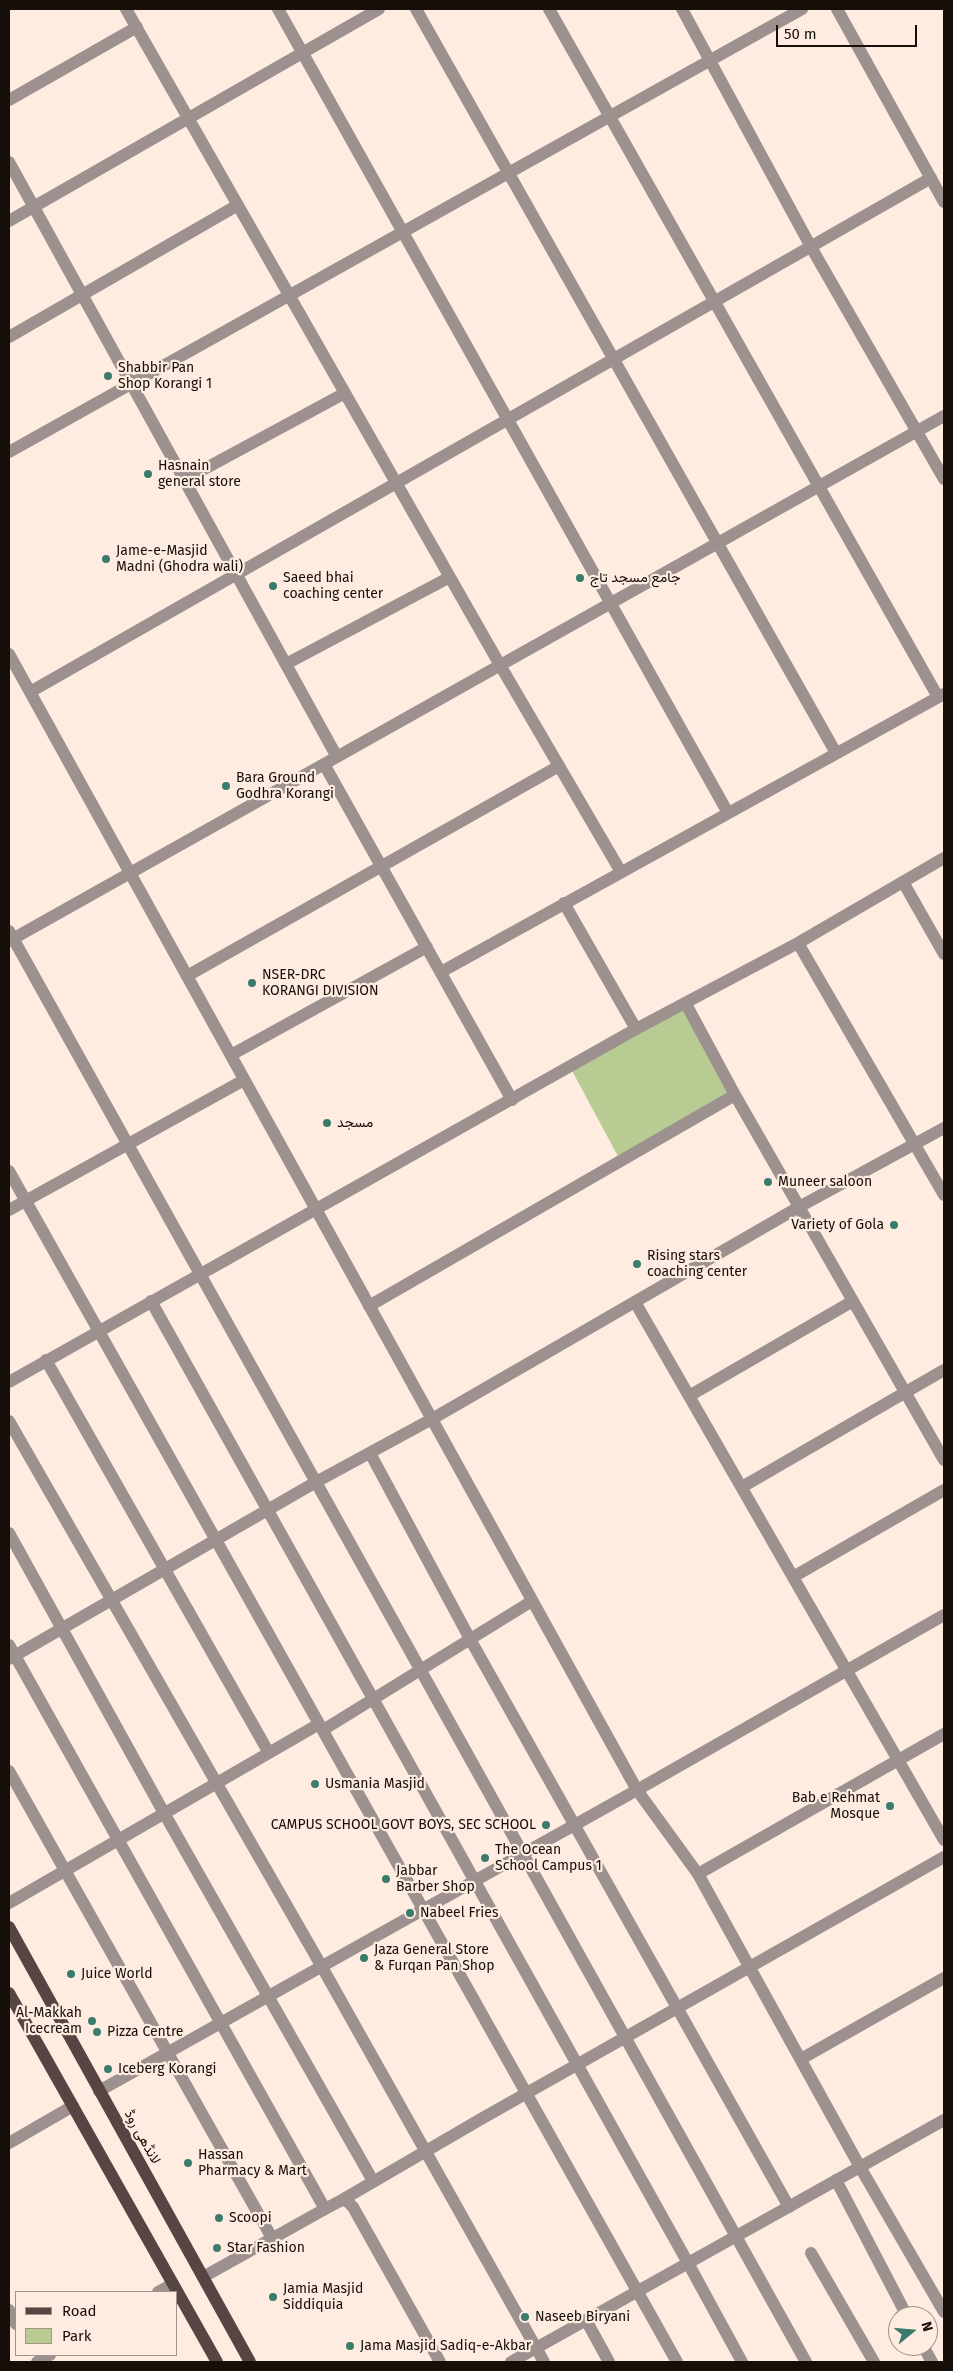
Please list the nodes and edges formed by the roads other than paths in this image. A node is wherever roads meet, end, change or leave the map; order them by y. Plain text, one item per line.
1 (126, 9) edge
2 (278, 9) edge
3 (379, 9) edge
4 (416, 9) edge
5 (549, 9) edge
6 (682, 9) edge
7 (802, 9) edge
8 (837, 9) edge
9 (137, 27) junction
10 (302, 53) junction
11 (710, 60) junction
12 (9, 100) edge
13 (610, 116) junction
14 (188, 118) junction
15 (9, 162) edge
16 (508, 173) junction
17 (931, 178) junction
18 (944, 202) edge
19 (238, 205) junction
20 (34, 207) junction
21 (9, 221) edge
22 (402, 232) junction
23 (811, 246) junction
24 (81, 295) junction
25 (289, 295) junction
26 (714, 301) junction
27 (9, 337) edge
28 (614, 359) junction
29 (130, 384) junction
30 (345, 393) junction
31 (944, 416) edge
32 (508, 420) junction
33 (918, 431) junction
34 (9, 452) edge
35 (944, 479) edge
36 (184, 480) junction
37 (396, 483) junction
38 (819, 486) junction
39 (718, 543) junction
40 (237, 574) junction
41 (450, 577) junction
42 (610, 603) junction
43 (9, 654) edge
44 (286, 664) junction
45 (500, 665) junction
46 (30, 692) junction
47 (941, 695) edge
48 (836, 753) junction
49 (337, 756) junction
50 (324, 764) junction
51 (559, 766) junction
52 (728, 813) junction
53 (944, 858) edge
54 (382, 866) junction
55 (621, 872) junction
56 (130, 873) junction
57 (903, 882) junction
58 (564, 903) junction
59 (10, 937) edge
60 (798, 943) junction
61 (427, 947) junction
62 (944, 954) edge
63 (441, 972) junction
64 (187, 976) junction
65 (686, 1004) junction
66 (636, 1029) junction
67 (231, 1055) junction
68 (244, 1080) junction
69 (735, 1095) junction
70 (512, 1100) junction
71 (944, 1128) edge
72 (128, 1144) junction
73 (915, 1144) junction
74 (9, 1171) edge
75 (944, 1194) edge
76 (26, 1200) junction
77 (799, 1207) junction
78 (316, 1209) junction
79 (9, 1210) edge
80 (200, 1274) junction
81 (853, 1301) junction
82 (151, 1302) junction
83 (635, 1302) junction
84 (369, 1306) junction
85 (98, 1331) junction
86 (46, 1360) junction
87 (944, 1370) edge
88 (9, 1382) edge
89 (906, 1392) junction
90 (690, 1396) junction
91 (432, 1419) junction
92 (9, 1420) edge
93 (370, 1453) junction
94 (944, 1460) edge
95 (316, 1482) junction
96 (742, 1487) junction
97 (944, 1490) edge
98 (266, 1511) junction
99 (9, 1534) edge
100 (216, 1540) junction
101 (164, 1570) junction
102 (793, 1577) junction
103 (112, 1600) junction
104 (532, 1601) junction
105 (944, 1615) edge
106 (61, 1629) junction
107 (470, 1639) junction
108 (11, 1653) edge
109 (420, 1670) junction
110 (847, 1671) junction
111 (372, 1700) junction
112 (321, 1727) junction
113 (944, 1734) edge
114 (269, 1753) junction
115 (899, 1760) junction
116 (9, 1771) edge
117 (217, 1783) junction
118 (637, 1790) junction
119 (164, 1813) junction
120 (575, 1825) junction
121 (118, 1840) junction
122 (944, 1840) edge
123 (523, 1854) junction
124 (944, 1857) edge
125 (65, 1870) junction
126 (698, 1874) junction
127 (474, 1882) junction
128 (9, 1903) edge
129 (423, 1910) junction
130 (9, 1927) edge
131 (322, 1967) junction
132 (750, 1968) junction
133 (944, 1978) edge
134 (9, 1993) edge
135 (269, 1996) junction
136 (678, 2007) junction
137 (220, 2024) junction
138 (624, 2037) junction
139 (167, 2053) junction
140 (801, 2059) junction
141 (576, 2065) junction
142 (99, 2091) junction
143 (526, 2093) junction
144 (73, 2106) junction
145 (944, 2120) edge
146 (9, 2143) edge
147 (426, 2151) junction
148 (860, 2167) junction
149 (836, 2180) junction
150 (373, 2181) junction
151 (342, 2200) junction
152 (789, 2207) junction
153 (325, 2209) junction
154 (736, 2237) junction
155 (272, 2238) junction
156 (811, 2253) dead end
157 (688, 2263) junction
158 (203, 2277) junction
159 (173, 2284) junction
160 (160, 2291) edge
161 (177, 2291) edge
162 (638, 2291) junction
163 (178, 2293) edge
164 (902, 2306) edge
165 (9, 2310) edge
166 (944, 2312) edge
167 (586, 2320) junction
168 (15, 2322) edge
169 (536, 2348) junction
170 (48, 2356) edge
171 (37, 2362) edge
172 (217, 2362) edge
173 (250, 2362) edge
174 (440, 2362) edge
175 (512, 2362) edge
176 (544, 2362) edge
177 (609, 2362) edge
178 (677, 2362) edge
179 (742, 2362) edge
180 (806, 2362) edge
181 (874, 2362) edge

1 - 9 street
2 - 10 street
3 - 10 street
4 - 16 street
5 - 13 street
6 - 11 street
7 - 11 street
8 - 17 street
9 - 12 street
9 - 14 street
10 - 14 street
10 - 22 street
11 - 13 street
11 - 23 street
13 - 16 street
13 - 26 street
14 - 19 street
14 - 20 street
15 - 20 street
16 - 22 street
16 - 28 street
17 - 18 street
17 - 23 street
19 - 24 street
19 - 25 street
20 - 21 street
20 - 24 street
22 - 25 street
22 - 32 street
23 - 26 street
23 - 33 street
24 - 27 street
24 - 29 street
25 - 29 street
25 - 30 street
26 - 28 street
26 - 38 street
28 - 32 street
28 - 39 street
29 - 34 street
29 - 36 street
30 - 36 street
30 - 37 street
31 - 33 street
32 - 37 street
32 - 42 street
33 - 35 street
33 - 38 street
36 - 40 street
37 - 40 street
37 - 41 street
38 - 39 street
38 - 47 street
39 - 42 street
39 - 48 street
40 - 44 street
40 - 46 street
41 - 44 street
41 - 45 street
42 - 45 street
42 - 52 street
43 - 46 street
44 - 49 street
45 - 49 street
45 - 51 street
46 - 56 street
47 - 48 street
48 - 52 street
49 - 50 street
50 - 54 street
50 - 56 street
51 - 54 street
51 - 55 street
52 - 55 street
53 - 57 street
54 - 61 street
54 - 64 street
55 - 58 street
56 - 59 street
56 - 64 street
57 - 60 street
57 - 62 street
58 - 63 street
58 - 66 street
59 - 72 street
60 - 65 street
60 - 73 street
61 - 63 street
61 - 67 street
63 - 70 street
64 - 67 street
65 - 66 street
65 - 69 street
66 - 70 street
67 - 68 street
68 - 72 street
68 - 78 street
69 - 77 street
69 - 84 street
70 - 78 street
71 - 73 street
72 - 76 street
72 - 80 street
73 - 75 street
73 - 77 street
74 - 76 street
76 - 79 street
76 - 85 street
77 - 81 street
77 - 83 street
78 - 80 street
78 - 84 street
80 - 82 street
80 - 95 street
81 - 89 street
81 - 90 street
82 - 85 street
82 - 98 street
83 - 90 street
83 - 91 street
84 - 91 street
85 - 86 street
85 - 100 street
86 - 88 street
86 - 101 street
87 - 89 street
89 - 94 street
89 - 96 street
90 - 96 street
91 - 93 street
91 - 104 street
92 - 103 street
93 - 95 street
93 - 107 street
95 - 98 street
95 - 109 street
96 - 102 street
97 - 102 street
98 - 100 street
98 - 111 street
99 - 106 street
100 - 101 street
100 - 112 street
101 - 103 street
101 - 114 street
102 - 110 street
103 - 106 street
103 - 117 street
104 - 107 street
104 - 118 street
105 - 110 street
106 - 108 street
106 - 119 street
107 - 109 street
107 - 120 street
108 - 121 street
109 - 111 street
109 - 123 street
110 - 115 street
110 - 118 street
111 - 112 street
111 - 127 street
112 - 114 street
112 - 129 street
113 - 115 street
114 - 117 street
115 - 122 street
115 - 126 street
116 - 125 street
117 - 119 street
117 - 131 street
118 - 120 street
118 - 126 street
119 - 121 street
119 - 135 street
120 - 123 street
120 - 136 street
121 - 125 street
121 - 137 street
123 - 127 street
123 - 138 street
124 - 132 street
125 - 128 street
125 - 139 street
126 - 132 street
127 - 129 street
127 - 141 street
129 - 131 street
129 - 143 street
130 - 142 main road, لانڈھی روڈ
131 - 135 street
131 - 147 street
132 - 136 street
132 - 140 street
133 - 140 street
134 - 144 main road
135 - 137 street
135 - 150 street
136 - 138 street
136 - 152 street
137 - 139 street
137 - 153 street
138 - 141 street
138 - 154 street
139 - 142 street
139 - 155 street
140 - 148 street
141 - 143 street
141 - 157 street
142 - 158 main road, لانڈھی روڈ
143 - 147 street
143 - 162 street
144 - 146 street
144 - 159 main road
145 - 148 street
147 - 150 street
147 - 169 street
148 - 149 street
148 - 166 street
149 - 152 street
149 - 164 street
150 - 151 street
151 - 153 street
151 - 174 street
152 - 154 street
153 - 155 street
154 - 157 street
154 - 180 street
155 - 158 street
156 - 181 street
157 - 162 street
157 - 179 street
158 - 173 main road, لانڈھی روڈ
159 - 160 street
159 - 161 main road
162 - 167 street
162 - 178 street
163 - 172 main road
165 - 168 street
167 - 169 street
167 - 177 street
169 - 175 street
169 - 176 street
170 - 171 street

